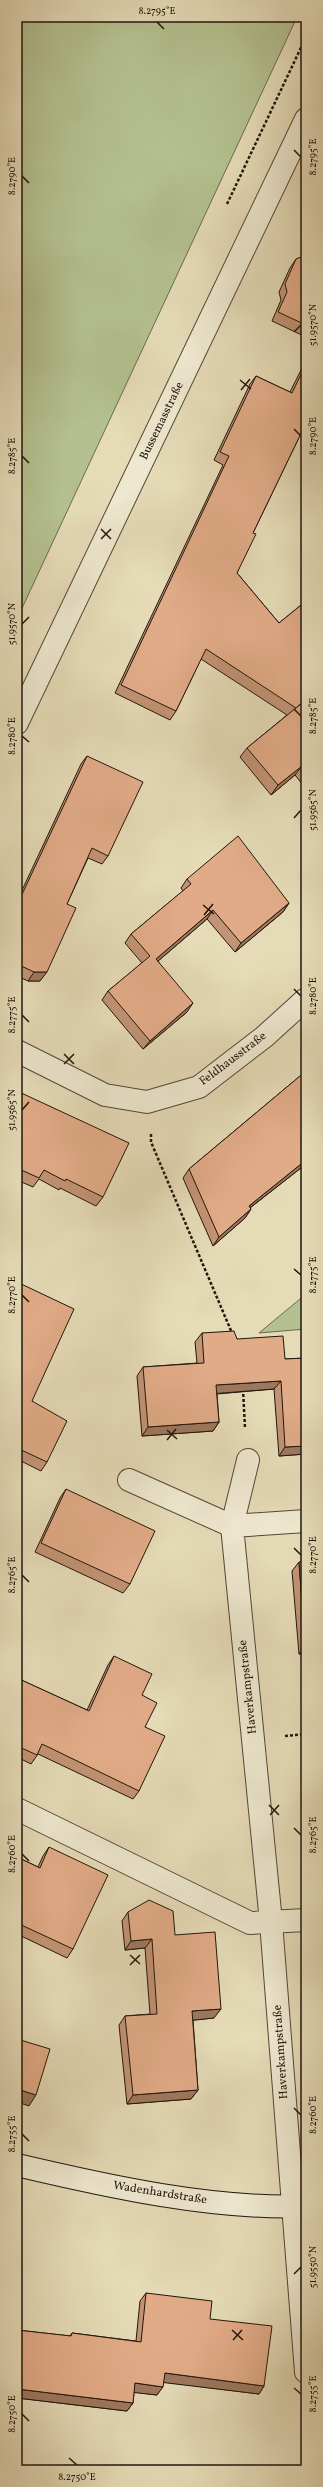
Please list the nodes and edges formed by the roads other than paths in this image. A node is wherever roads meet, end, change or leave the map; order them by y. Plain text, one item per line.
1 (306, 119) edge
2 (17, 723) edge
3 (306, 999) edge
4 (17, 1051) edge
5 (248, 1460) road end
6 (129, 1480) dead end
7 (306, 1522) edge
8 (232, 1526) junction
9 (17, 1809) edge
10 (306, 1920) edge
11 (271, 1922) junction
12 (17, 2165) edge
13 (300, 2206) edge
14 (306, 2372) edge

1 - 2 street, Bussemasstraße
3 - 4 street, Feldhausstraße
5 - 8 street, Haverkampstraße
6 - 8 street
7 - 8 street
8 - 11 street, Haverkampstraße
9 - 11 street
10 - 11 street
11 - 13 street, Haverkampstraße
12 - 13 street, Wadenhardstraße
13 - 14 street, Haverkampstraße

